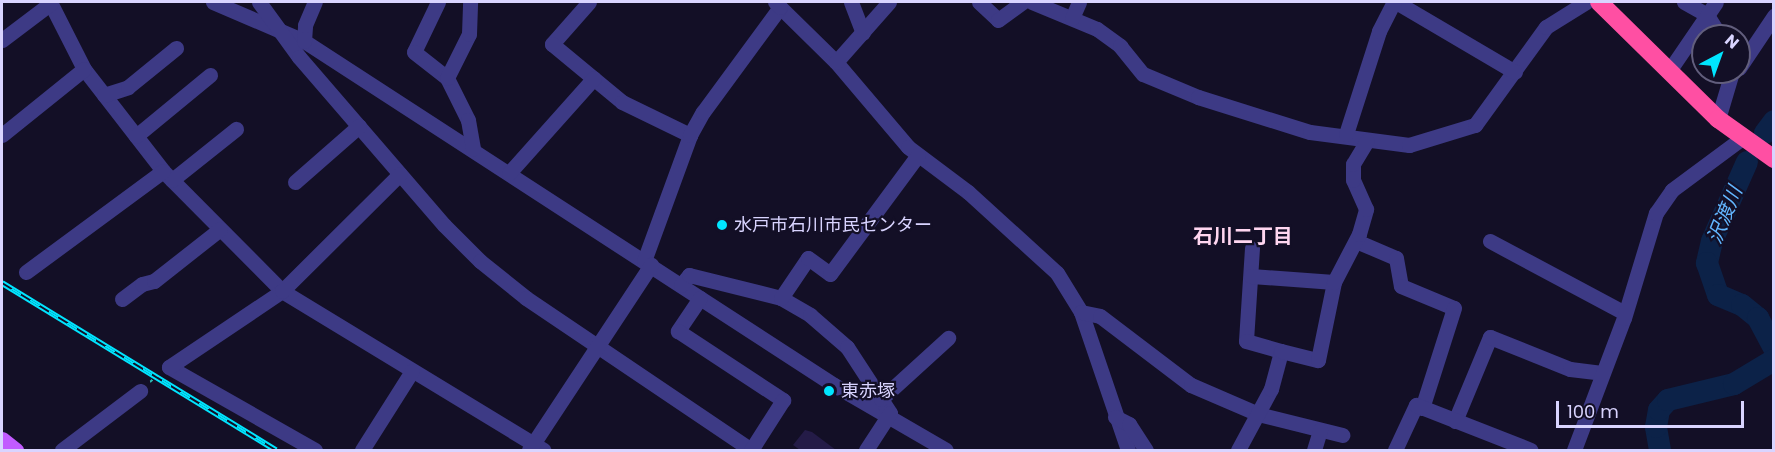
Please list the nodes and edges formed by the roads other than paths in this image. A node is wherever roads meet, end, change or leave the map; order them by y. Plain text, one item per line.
1 (50, 2) edge
2 (213, 2) edge
3 (258, 2) edge
4 (315, 2) edge
5 (438, 2) edge
6 (470, 2) edge
7 (589, 2) edge
8 (851, 2) edge
9 (889, 2) edge
10 (979, 2) edge
11 (1032, 2) edge
12 (1079, 2) edge
13 (1395, 2) edge
14 (1597, 2) edge
15 (1684, 2) edge
16 (777, 4) edge
17 (1015, 5) edge
18 (1711, 8) edge
19 (1773, 16) edge
20 (1072, 18) junction
21 (273, 24) junction
22 (1716, 24) edge
23 (863, 33) junction
24 (2, 40) edge
25 (304, 41) junction
26 (176, 48) dead end
27 (1751, 48) edge
28 (836, 62) junction
29 (84, 69) junction
30 (1669, 71) junction
31 (1515, 72) junction
32 (210, 75) dead end
33 (447, 78) junction
34 (594, 78) junction
35 (1731, 84) edge
36 (104, 95) junction
37 (1718, 119) junction
38 (359, 126) junction
39 (236, 129) dead end
40 (1346, 134) junction
41 (2, 135) edge
42 (690, 135) junction
43 (136, 136) junction
44 (1741, 139) junction
45 (1367, 141) junction
46 (473, 149) junction
47 (918, 155) junction
48 (1773, 159) edge
49 (509, 173) junction
50 (400, 174) junction
51 (168, 176) junction
52 (295, 182) dead end
53 (220, 229) junction
54 (1356, 241) junction
55 (1490, 241) dead end
56 (1252, 248) dead end
57 (647, 263) junction
58 (26, 272) dead end
59 (1251, 276) junction
60 (1334, 282) junction
61 (681, 285) junction
62 (282, 291) junction
63 (700, 298) junction
64 (781, 298) junction
65 (122, 299) dead end
66 (1081, 312) junction
67 (1625, 313) junction
68 (948, 338) dead end
69 (597, 347) junction
70 (1281, 351) junction
71 (412, 371) junction
72 (1602, 373) junction
73 (140, 391) road end
74 (881, 399) junction
75 (1422, 408) junction
76 (1258, 414) junction
77 (1115, 417) junction
78 (886, 418) junction
79 (1455, 421) junction
80 (1320, 430) junction
81 (1342, 435) dead end
82 (2, 440) edge
83 (535, 448) edge
84 (16, 450) edge
85 (62, 450) edge
86 (315, 450) edge
87 (362, 450) edge
88 (751, 450) edge
89 (866, 450) edge
90 (946, 450) edge
91 (1128, 450) edge
92 (1146, 450) edge
93 (1238, 450) edge
94 (1314, 450) edge
95 (1395, 450) edge
96 (1531, 450) edge
97 (1575, 450) edge

1 - 24 street
1 - 29 street
2 - 21 street
3 - 21 street
4 - 25 street
5 - 33 street
6 - 33 street
7 - 34 street
8 - 23 street
9 - 23 street
10 - 17 street
11 - 20 street
12 - 20 street
13 - 31 street
13 - 40 street
14 - 30 highway
14 - 31 street
15 - 18 street
16 - 28 street
16 - 42 street
18 - 22 street
18 - 30 street
19 - 27 street
20 - 40 street
21 - 25 street
21 - 38 street
23 - 28 street
25 - 46 street
26 - 36 street
28 - 47 street
29 - 36 street
29 - 41 street
30 - 37 highway
31 - 45 street
32 - 43 street
33 - 46 street
34 - 42 street
34 - 49 street
35 - 37 street
36 - 43 street
37 - 44 highway
38 - 50 street
38 - 52 street
39 - 51 street
40 - 45 street
42 - 57 street
43 - 51 street
44 - 48 highway
44 - 67 street
45 - 54 street
46 - 49 street
47 - 64 street
47 - 66 street
49 - 57 street
50 - 62 street
50 - 69 street
51 - 53 street
51 - 58 street
53 - 62 street
53 - 65 street
54 - 60 street
54 - 75 street
55 - 67 street
56 - 59 street
57 - 61 street
57 - 69 street
59 - 60 street
59 - 70 street
60 - 70 street
61 - 63 street
61 - 64 street
62 - 71 street
62 - 86 street
63 - 78 street
63 - 88 street
64 - 74 street
66 - 76 street
66 - 77 street
67 - 72 street
68 - 74 street
69 - 83 street
69 - 88 street
70 - 76 street
71 - 83 street
71 - 87 street
72 - 79 street
72 - 97 street
73 - 85 street
74 - 78 street
75 - 79 street
75 - 95 street
76 - 80 street
76 - 93 street
77 - 91 street
77 - 92 street
78 - 89 street
78 - 90 street
79 - 96 street
80 - 81 street
80 - 94 street
82 - 84 main road

